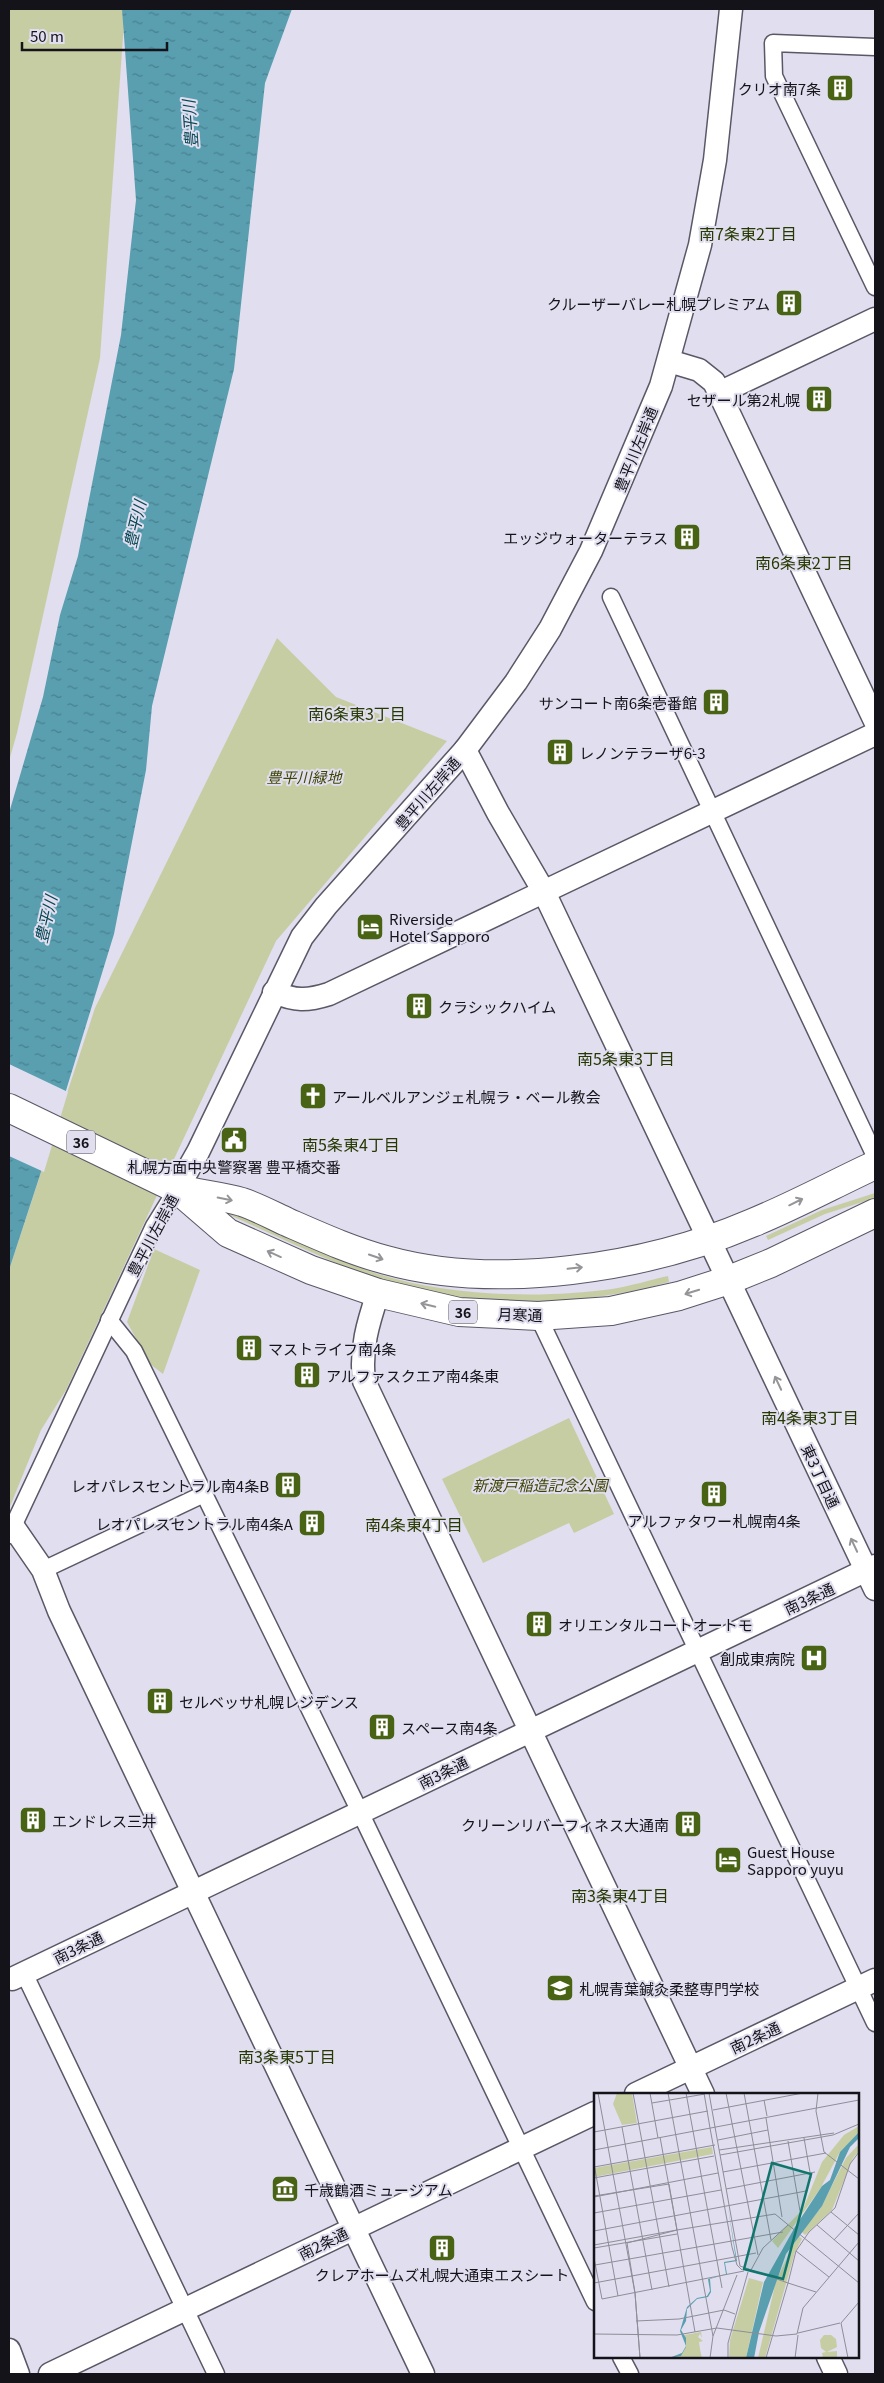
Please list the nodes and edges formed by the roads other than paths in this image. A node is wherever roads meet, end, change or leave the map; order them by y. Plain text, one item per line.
1 (730, 9) edge
2 (875, 47) edge
3 (875, 287) edge
4 (875, 319) edge
5 (669, 361) junction
6 (720, 393) junction
7 (610, 597) dead end
8 (875, 721) edge
9 (875, 734) edge
10 (465, 750) junction
11 (712, 812) junction
12 (544, 892) junction
13 (274, 992) junction
14 (9, 1108) edge
15 (875, 1156) edge
16 (875, 1165) edge
17 (177, 1189) junction
18 (875, 1213) edge
19 (710, 1239) junction
20 (729, 1280) junction
21 (378, 1293) junction
22 (538, 1316) junction
23 (109, 1320) junction
24 (204, 1494) junction
25 (11, 1530) edge
26 (43, 1570) junction
27 (872, 1575) edge
28 (698, 1650) junction
29 (529, 1730) junction
30 (360, 1812) junction
31 (192, 1893) junction
32 (15, 1978) edge
33 (867, 1984) edge
34 (875, 2023) edge
35 (690, 2068) junction
36 (638, 2093) edge
37 (702, 2093) edge
38 (594, 2114) edge
39 (522, 2148) junction
40 (354, 2228) junction
41 (594, 2300) edge
42 (185, 2309) junction
43 (9, 2350) edge
44 (622, 2358) edge
45 (828, 2358) edge
46 (18, 2374) edge
47 (50, 2374) edge
48 (216, 2374) edge
49 (423, 2374) edge
50 (630, 2374) edge
51 (836, 2374) edge

1 - 5 street, 豊平川左岸通
2 - 3 street
4 - 6 street
5 - 6 street
5 - 10 street, 豊平川左岸通
6 - 8 street
7 - 11 street
9 - 11 street
10 - 12 street, 東3丁目通
10 - 13 street, 豊平川左岸通
11 - 12 street
11 - 15 street
12 - 13 street
12 - 19 street, 東3丁目通
13 - 17 street, 豊平川左岸通
14 - 17 highway, 月寒通 / 36
19 -> 16 highway, 月寒通 / 36
17 -> 19 highway, 月寒通 / 36
21 -> 17 highway, 月寒通 / 36
17 - 23 street, 豊平川左岸通
18 - 20 highway, 月寒通 / 36
19 - 20 street, 東3丁目通
20 -> 22 highway, 月寒通 / 36
27 -> 20 street, 東3丁目通
22 -> 21 highway, 月寒通 / 36
21 - 29 street
22 - 28 street
23 - 24 street
23 - 25 street, 豊平川左岸通
24 - 26 street
24 - 30 street
25 - 26 street
26 - 31 street
27 - 28 street, 南3条通
28 - 29 street, 南3条通
28 - 33 street
29 - 30 street, 南3条通
29 - 35 street
30 - 31 street, 南3条通
30 - 39 street
31 - 32 street, 南3条通
31 - 40 street
32 - 42 street
33 - 34 street
33 - 35 street, 南2条通
35 - 36 street, 南2条通
35 - 37 street
38 - 39 street, 南2条通
39 - 40 street, 南2条通
39 - 41 street
40 - 42 street, 南2条通
40 - 49 street
42 - 47 street, 南2条通
42 - 48 street
43 - 46 street
44 - 50 street
45 - 51 street

